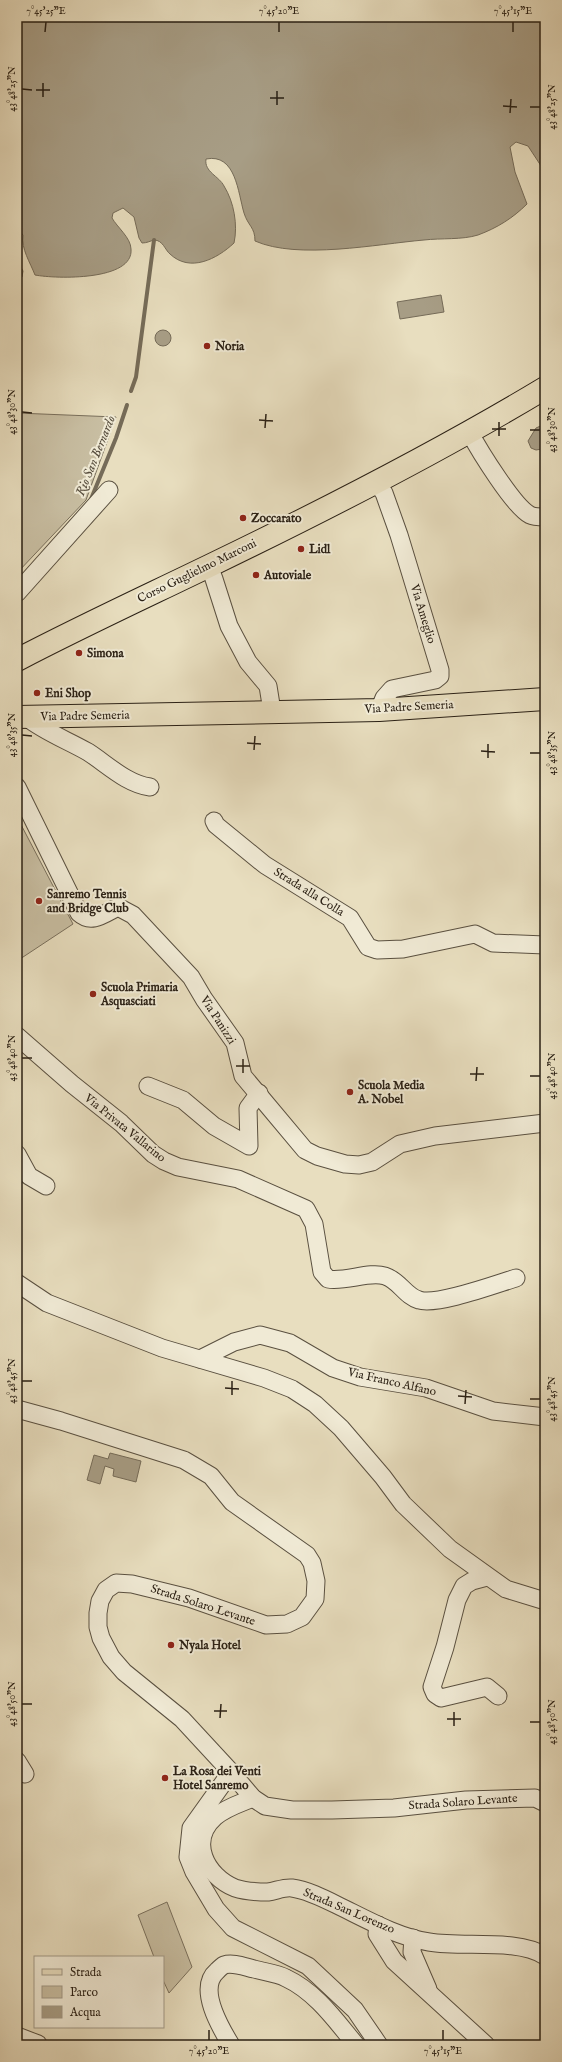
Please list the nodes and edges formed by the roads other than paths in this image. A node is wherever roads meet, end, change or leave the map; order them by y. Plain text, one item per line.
1 (545, 388) edge
2 (470, 433) junction
3 (376, 482) junction
4 (109, 490) dead end
5 (545, 517) edge
6 (208, 566) junction
7 (17, 593) edge
8 (17, 660) edge
9 (545, 699) edge
10 (379, 710) junction
11 (272, 711) junction
12 (22, 717) edge
13 (17, 787) edge
14 (150, 787) dead end
15 (214, 821) dead end
16 (545, 945) edge
17 (17, 1036) edge
18 (148, 1086) dead end
19 (259, 1093) junction
20 (545, 1123) edge
21 (17, 1154) edge
22 (46, 1186) dead end
23 (516, 1278) dead end
24 (17, 1283) edge
25 (200, 1359) junction
26 (17, 1409) edge
27 (545, 1417) edge
28 (487, 1577) junction
29 (545, 1601) edge
30 (498, 1696) dead end
31 (231, 1772) junction
32 (253, 1798) junction
33 (545, 1803) edge
34 (378, 1925) junction
35 (413, 1938) junction
36 (545, 1956) edge
37 (428, 1992) junction
38 (17, 2036) edge
39 (38, 2044) edge
40 (231, 2045) edge
41 (356, 2045) edge
42 (379, 2045) edge
43 (486, 2045) edge

1 - 2 main road
2 - 3 main road, Corso Guglielmo Marconi
2 - 5 street
3 - 6 main road, Corso Guglielmo Marconi
3 - 10 street, Via Ameglio
4 - 7 street
6 - 8 main road, Corso Guglielmo Marconi
6 - 11 street
9 - 10 main road, Via Padre Semeria
10 - 11 main road, Via Padre Semeria
11 - 12 main road, Via Padre Semeria
12 - 14 street
13 - 19 street, Via Panizzi
15 - 16 street, Strada alla Colla
17 - 23 street, Via Privata Vallarino
18 - 19 street
19 - 20 street, Via Panizzi
21 - 22 street
24 - 25 street
25 - 27 street, Via Franco Alfano
25 - 28 street
26 - 31 street, Strada Solaro Levante
28 - 29 street
28 - 30 street
31 - 32 street, Strada Solaro Levante
31 - 42 street
32 - 33 street, Strada Solaro Levante
32 - 34 street, Strada San Lorenzo
34 - 35 street, Strada San Lorenzo
34 - 37 street
35 - 36 street, Strada San Lorenzo
35 - 37 street
37 - 43 street
38 - 39 street
40 - 41 street

